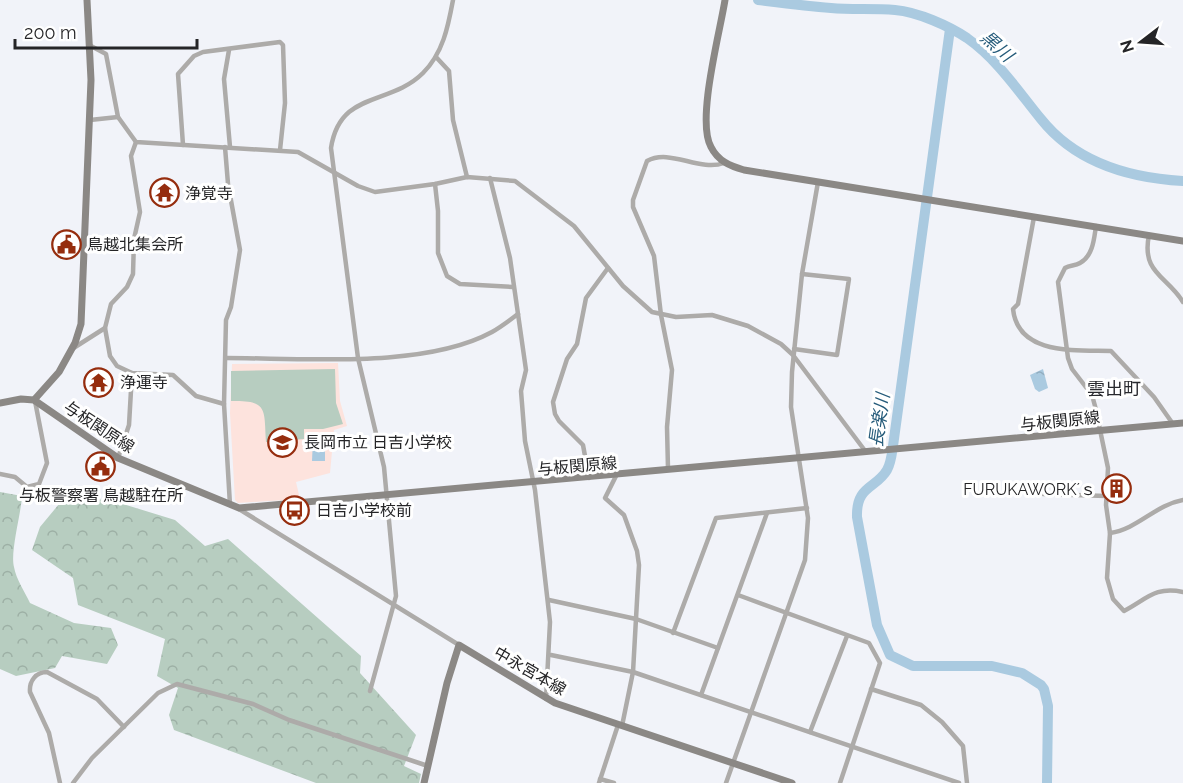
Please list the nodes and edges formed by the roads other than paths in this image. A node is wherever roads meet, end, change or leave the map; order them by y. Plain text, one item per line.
1 (87, 0) edge
2 (453, 0) edge
3 (725, 0) edge
4 (91, 46) junction
5 (229, 50) junction
6 (436, 57) junction
7 (118, 117) junction
8 (90, 120) junction
9 (136, 142) junction
10 (183, 145) junction
11 (228, 147) junction
12 (280, 150) junction
13 (724, 163) junction
14 (335, 171) junction
15 (467, 177) junction
16 (490, 178) junction
17 (818, 182) junction
18 (435, 184) junction
19 (1034, 217) junction
20 (1095, 226) junction
21 (1149, 235) junction
22 (1183, 241) edge
23 (608, 268) junction
24 (802, 274) junction
25 (513, 287) junction
26 (1183, 302) edge
27 (518, 314) junction
28 (661, 315) junction
29 (105, 328) junction
30 (794, 348) junction
31 (72, 349) junction
32 (1068, 349) junction
33 (793, 355) junction
34 (226, 358) junction
35 (358, 358) junction
36 (132, 373) junction
37 (34, 401) junction
38 (0, 403) edge
39 (224, 404) junction
40 (1183, 423) edge
41 (1173, 424) junction
42 (1099, 431) junction
43 (866, 452) junction
44 (118, 458) junction
45 (799, 458) junction
46 (669, 471) junction
47 (0, 474) edge
48 (616, 476) junction
49 (589, 478) junction
50 (533, 484) junction
51 (1043, 494) dead end
52 (387, 496) junction
53 (1106, 496) junction
54 (1183, 500) edge
55 (230, 505) junction
56 (238, 508) junction
57 (807, 508) junction
58 (766, 513) junction
59 (1110, 533) junction
60 (1183, 592) edge
61 (738, 595) junction
62 (549, 600) junction
63 (394, 606) junction
64 (788, 613) junction
65 (636, 619) junction
66 (673, 633) junction
67 (847, 636) junction
68 (459, 645) junction
69 (718, 648) junction
70 (551, 655) junction
71 (633, 672) junction
72 (872, 689) junction
73 (370, 691) dead end
74 (701, 695) junction
75 (546, 699) junction
76 (751, 712) junction
77 (620, 725) junction
78 (124, 727) junction
79 (810, 732) junction
80 (852, 746) junction
81 (733, 763) junction
82 (428, 766) junction
83 (599, 781) edge
84 (60, 783) edge
85 (72, 783) edge
86 (424, 783) edge
87 (614, 783) edge
88 (726, 783) edge
89 (792, 783) edge
90 (840, 783) edge
91 (960, 783) edge
92 (967, 783) edge

1 - 4 main road
2 - 6 street
3 - 13 main road
4 - 7 street
4 - 8 main road
5 - 10 street
5 - 11 street
5 - 12 street
6 - 14 street
6 - 15 street
7 - 8 street
7 - 9 street
8 - 31 main road
9 - 10 street
9 - 29 street
10 - 11 street
11 - 12 street
11 - 34 street
12 - 14 street
13 - 17 main road
13 - 28 street
14 - 18 street
14 - 35 street
15 - 16 street
15 - 18 street
16 - 23 street
16 - 25 street
17 - 19 main road
17 - 24 street
18 - 25 street
19 - 20 main road
19 - 32 street
20 - 21 main road
20 - 32 street
21 - 22 main road
21 - 26 street
23 - 28 street
23 - 49 street
24 - 30 street
24 - 30 street
25 - 27 street
27 - 35 street
27 - 50 street
28 - 33 street
28 - 46 street
29 - 31 street
29 - 36 street
30 - 33 street
31 - 37 main road
32 - 41 street
32 - 42 street
33 - 43 street
33 - 45 street
34 - 35 street
34 - 39 street
35 - 52 street
36 - 39 street
36 - 44 street
37 - 38 main road
37 - 44 main road, 与板関原線
37 - 47 street
39 - 55 street
40 - 41 main road, 与板関原線
41 - 42 main road, 与板関原線
42 - 43 main road, 与板関原線
42 - 53 street
43 - 45 main road, 与板関原線
44 - 55 main road, 与板関原線
45 - 46 main road, 与板関原線
45 - 57 street
46 - 48 main road, 与板関原線
48 - 49 main road, 与板関原線
48 - 65 street
49 - 50 main road, 与板関原線
50 - 52 main road, 与板関原線
50 - 62 street
51 - 53 street
52 - 56 main road, 与板関原線
52 - 63 street
53 - 59 street
54 - 59 street
55 - 56 main road, 与板関原線
56 - 63 street
57 - 58 street
57 - 64 street
58 - 61 street
58 - 66 street
59 - 60 street
61 - 64 street
61 - 69 street
62 - 65 street
62 - 70 street
63 - 68 street
63 - 73 street
64 - 67 street
64 - 76 street
65 - 66 street
65 - 71 street
66 - 69 street
67 - 72 street
67 - 79 street
68 - 75 main road, 中永宮本線
68 - 82 main road
69 - 74 street
70 - 71 street
70 - 75 street
71 - 74 street
71 - 77 street
72 - 80 street
72 - 92 street
74 - 76 street
75 - 77 main road, 中永宮本線
76 - 79 street
76 - 81 street
77 - 81 main road, 中永宮本線
77 - 83 street
78 - 82 street
78 - 84 street
78 - 85 street
79 - 80 street
80 - 90 street
80 - 91 street
81 - 88 street
81 - 89 main road, 中永宮本線
82 - 86 main road
83 - 87 street
91 - 92 street

